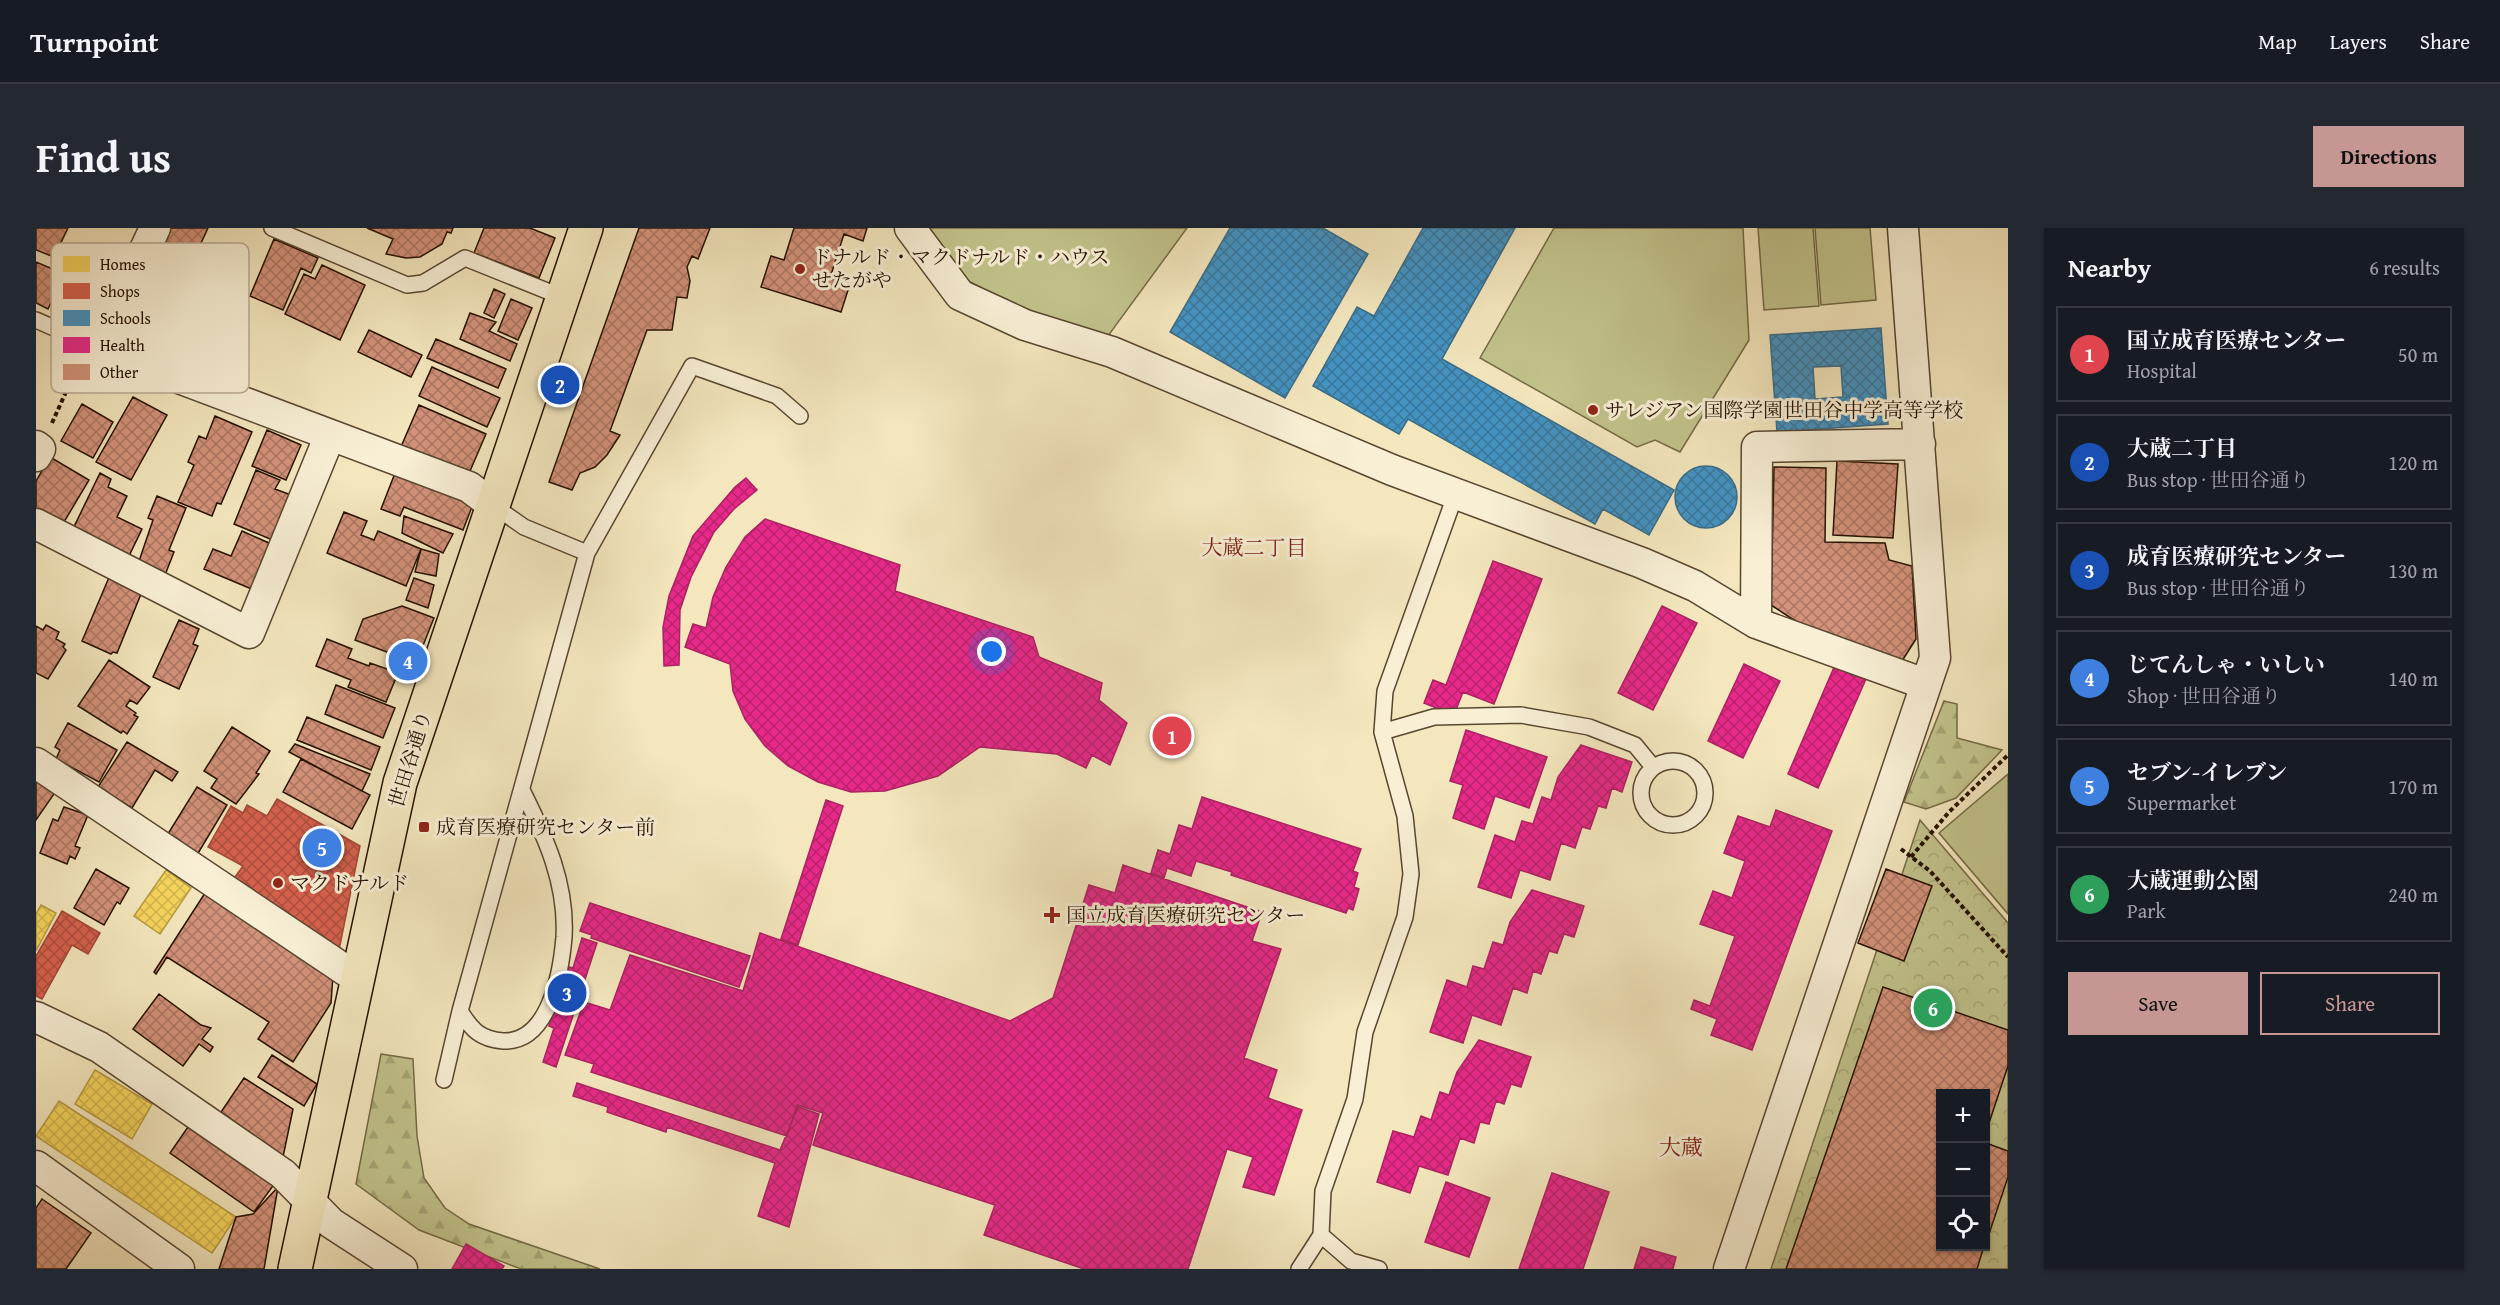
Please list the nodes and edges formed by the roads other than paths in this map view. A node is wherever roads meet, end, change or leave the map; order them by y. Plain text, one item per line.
1 (155, 228) edge
2 (272, 228) edge
3 (586, 228) edge
4 (910, 228) edge
5 (1903, 228) edge
6 (147, 243) edge
7 (562, 297) junction
8 (36, 320) edge
9 (51, 327) edge
10 (217, 393) edge
11 (800, 416) dead end
12 (330, 435) junction
13 (1920, 444) junction
14 (1456, 494) junction
15 (494, 506) junction
16 (36, 525) edge
17 (587, 553) junction
18 (1756, 623) junction
19 (1925, 684) junction
20 (1382, 732) junction
21 (36, 763) edge
22 (1653, 767) junction
23 (523, 792) junction
24 (357, 978) junction
25 (460, 1011) junction
26 (38, 1023) edge
27 (444, 1080) dead end
28 (36, 1166) edge
29 (309, 1202) junction
30 (1321, 1235) junction
31 (179, 1269) edge
32 (295, 1269) edge
33 (402, 1269) edge
34 (1299, 1269) edge
35 (1379, 1269) edge
36 (1729, 1269) edge

1 - 6 street
2 - 7 lane
3 - 7 main road, 世田谷通り
4 - 14 street
5 - 13 street
7 - 15 main road, 世田谷通り
8 - 9 lane
10 - 12 street
11 - 17 lane
12 - 15 street
12 - 16 street
13 - 18 street
13 - 19 street
14 - 18 street
14 - 20 lane
15 - 17 lane
15 - 24 main road, 世田谷通り
17 - 23 lane
18 - 19 street
19 - 36 street
20 - 22 lane
20 - 30 lane
21 - 24 street
22 - 22 lane
23 - 25 lane
23 - 25 lane
24 - 29 main road, 世田谷通り
25 - 27 lane
26 - 29 street
28 - 31 street
29 - 32 main road, 世田谷通り
29 - 33 street
30 - 34 lane
30 - 35 lane

